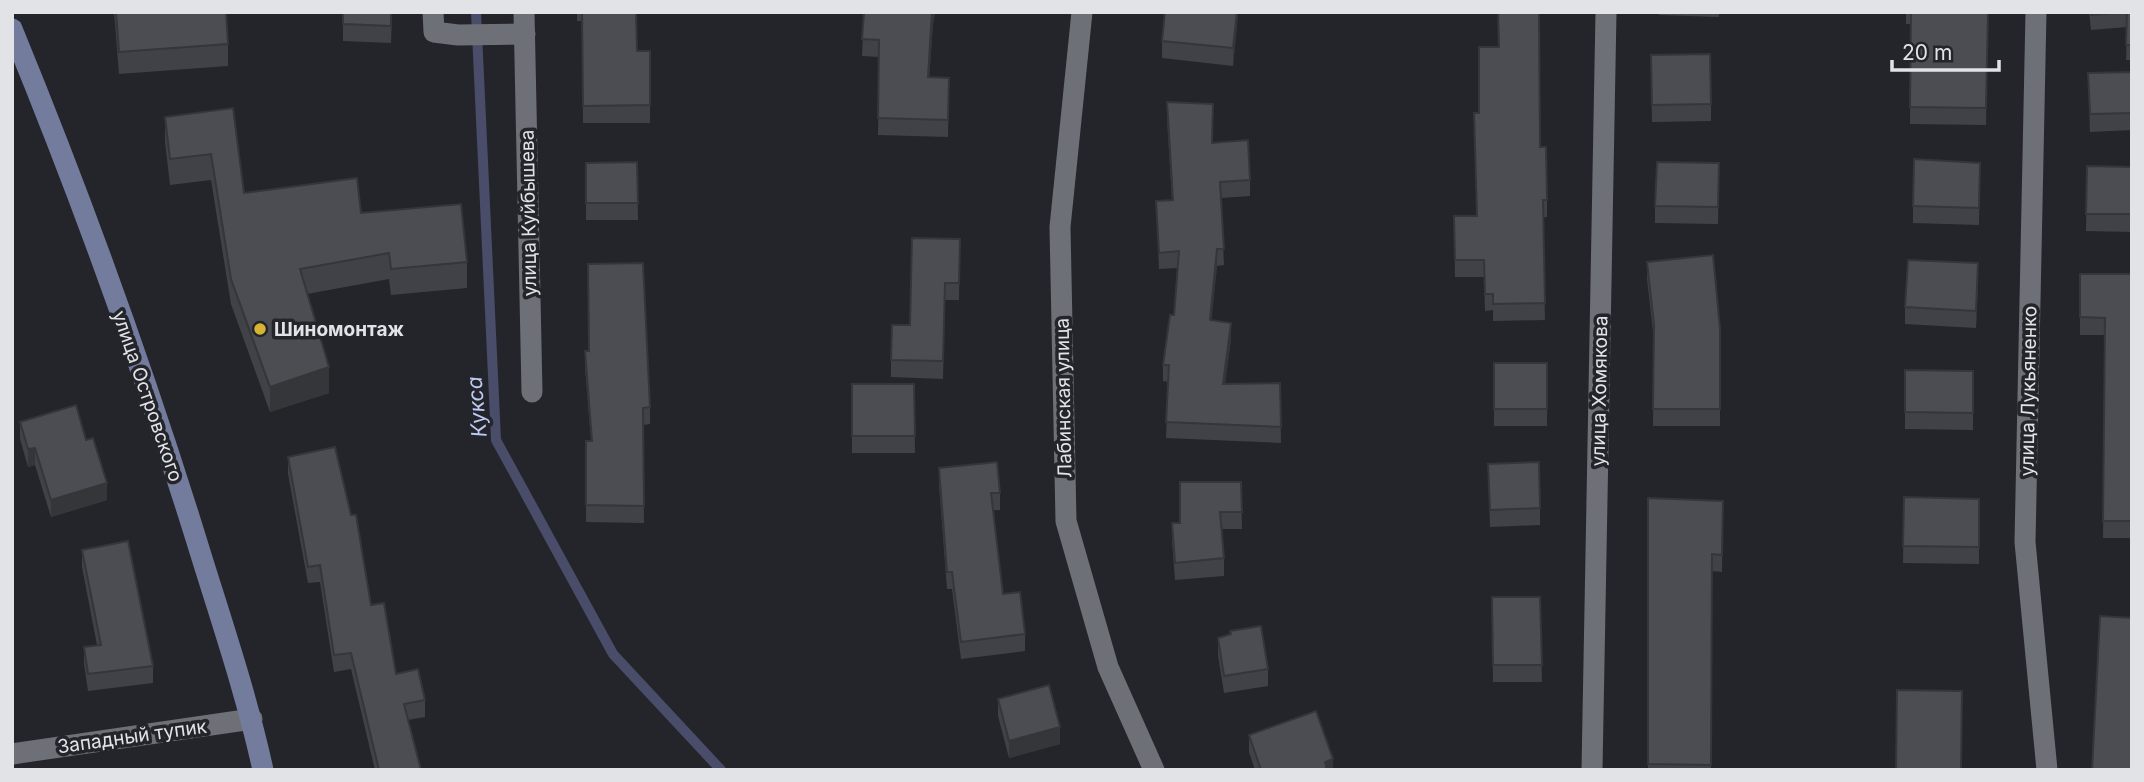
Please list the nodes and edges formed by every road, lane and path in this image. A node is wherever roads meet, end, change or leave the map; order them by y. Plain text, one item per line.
1 (433, 12) edge
2 (524, 12) edge
3 (1082, 12) edge
4 (1606, 12) edge
5 (2036, 12) edge
6 (12, 29) edge
7 (525, 34) junction
8 (532, 393) dead end
9 (252, 719) junction
10 (12, 754) edge
11 (264, 770) edge
12 (1154, 770) edge
13 (1592, 770) edge
14 (2047, 770) edge

1 - 7 street
2 - 7 street, улица Куйбышева
3 - 12 street, Лабинская улица
4 - 13 street, улица Хомякова
5 - 14 street, улица Лукьяненко
6 - 9 street, улица Островского
7 - 8 street, улица Куйбышева
9 - 10 street, Западный тупик
9 - 11 street, улица Островского

